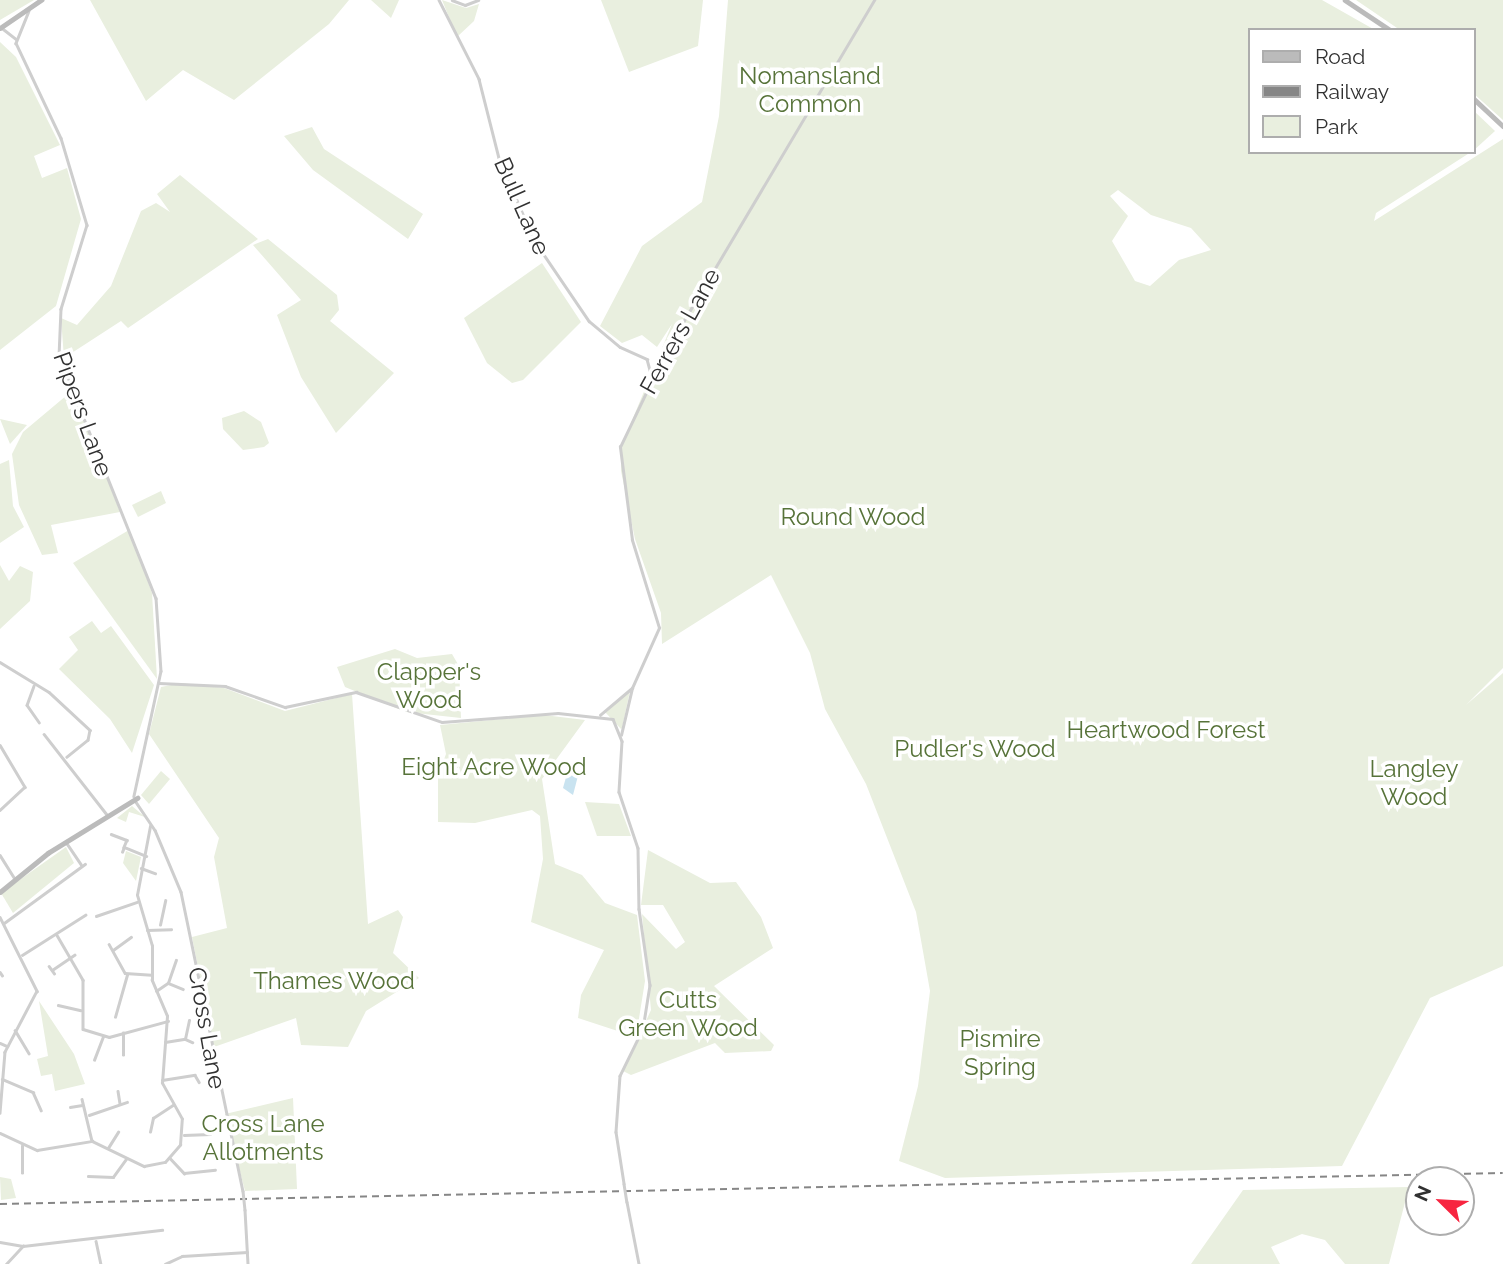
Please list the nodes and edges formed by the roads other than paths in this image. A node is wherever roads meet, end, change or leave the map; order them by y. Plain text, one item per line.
1 (41, 0) edge
2 (439, 0) edge
3 (452, 0) edge
4 (478, 0) edge
5 (874, 0) edge
6 (1345, 0) edge
7 (29, 11) junction
8 (0, 27) edge
9 (1387, 28) edge
10 (16, 39) junction
11 (1475, 100) edge
12 (1503, 125) edge
13 (652, 378) junction
14 (0, 662) edge
15 (159, 683) junction
16 (34, 686) junction
17 (632, 688) junction
18 (600, 715) junction
19 (39, 722) dead end
20 (44, 734) dead end
21 (621, 735) junction
22 (0, 745) edge
23 (67, 757) junction
24 (134, 799) junction
25 (0, 810) edge
26 (109, 817) junction
27 (150, 826) junction
28 (111, 834) dead end
29 (66, 842) junction
30 (124, 847) junction
31 (122, 852) dead end
32 (0, 855) edge
33 (146, 856) junction
34 (141, 868) junction
35 (155, 873) dead end
36 (16, 880) junction
37 (0, 892) edge
38 (165, 901) dead end
39 (138, 902) junction
40 (85, 915) dead end
41 (96, 916) dead end
42 (0, 917) edge
43 (4, 923) junction
44 (160, 925) junction
45 (171, 929) dead end
46 (147, 930) junction
47 (57, 935) junction
48 (131, 937) dead end
49 (109, 944) dead end
50 (113, 950) junction
51 (22, 955) junction
52 (74, 955) junction
53 (176, 960) dead end
54 (52, 970) dead end
55 (127, 975) junction
56 (151, 975) junction
57 (168, 983) junction
58 (183, 989) dead end
59 (156, 990) junction
60 (58, 1005) dead end
61 (80, 1010) junction
62 (115, 1017) dead end
63 (189, 1020) dead end
64 (168, 1021) junction
65 (15, 1030) junction
66 (123, 1033) junction
67 (103, 1037) junction
68 (185, 1039) junction
69 (164, 1042) junction
70 (192, 1042) dead end
71 (0, 1043) edge
72 (8, 1045) junction
73 (29, 1053) dead end
74 (123, 1055) dead end
75 (94, 1060) dead end
76 (2, 1079) junction
77 (162, 1080) junction
78 (199, 1082) dead end
79 (118, 1091) dead end
80 (1, 1093) edge
81 (82, 1099) dead end
82 (127, 1102) dead end
83 (120, 1103) junction
84 (82, 1104) junction
85 (173, 1105) junction
86 (70, 1107) dead end
87 (41, 1110) dead end
88 (0, 1113) edge
89 (89, 1115) junction
90 (118, 1132) dead end
91 (150, 1132) dead end
92 (0, 1133) edge
93 (210, 1134) dead end
94 (184, 1135) junction
95 (92, 1141) junction
96 (22, 1146) junction
97 (108, 1149) junction
98 (170, 1158) junction
99 (126, 1159) junction
100 (215, 1170) dead end
101 (22, 1173) dead end
102 (89, 1176) dead end
103 (162, 1230) dead end
104 (96, 1241) junction
105 (0, 1242) edge
106 (23, 1246) junction
107 (247, 1252) junction
108 (6, 1264) edge
109 (101, 1264) edge
110 (165, 1264) edge
111 (248, 1264) edge
112 (639, 1264) edge

1 - 7 street
2 - 13 street, Bull Lane
3 - 4 street
5 - 13 street, Ferrers Lane
6 - 9 street
7 - 8 street
7 - 10 street
8 - 10 street, Pipers Lane
10 - 15 street, Pipers Lane
11 - 12 street
13 - 17 street, Ferrers Lane
14 - 16 street
15 - 18 street
15 - 24 street, Pipers Lane
16 - 19 street
16 - 23 street
17 - 18 street, Ferrers Lane
17 - 21 street, Ferrers Lane
18 - 21 street
20 - 23 street
21 - 112 street, Ferrers Lane, bridge
22 - 25 street
23 - 26 street
24 - 26 street
24 - 27 street, Cross Lane
26 - 29 street
27 - 33 street
27 - 107 street, Cross Lane, bridge
28 - 30 street
29 - 36 street
29 - 43 street
30 - 31 street
30 - 33 street
32 - 36 street
33 - 34 street
34 - 35 street
34 - 39 street
36 - 37 street
38 - 44 street
39 - 41 street
39 - 46 street
40 - 47 street
42 - 43 street
43 - 51 street
44 - 45 street
44 - 46 street
46 - 56 street
47 - 51 street
47 - 52 street
48 - 50 street
49 - 50 street
50 - 55 street
51 - 65 street
52 - 54 street
52 - 61 street
53 - 57 street
55 - 56 street
55 - 62 street
56 - 59 street
57 - 58 street
57 - 59 street
59 - 64 street
60 - 61 street
61 - 67 street
63 - 68 street
64 - 66 street
64 - 69 street
65 - 72 street
65 - 73 street
66 - 67 street
66 - 74 street
67 - 75 street
68 - 69 street
68 - 70 street
69 - 77 street
71 - 72 street
72 - 76 street
76 - 80 street
76 - 87 street
77 - 78 street
77 - 85 street
79 - 83 street
80 - 88 street
81 - 84 street
82 - 83 street
83 - 89 street
84 - 86 street
84 - 89 street
85 - 91 street
85 - 94 street
89 - 95 street
90 - 97 street
92 - 96 street
93 - 94 street
94 - 98 street
95 - 96 street
95 - 97 street
96 - 101 street
97 - 99 street
98 - 99 street
98 - 100 street
99 - 102 street
103 - 104 street
104 - 106 street
104 - 109 street
105 - 106 street
106 - 108 street
107 - 110 street
107 - 111 street, Cross Lane

